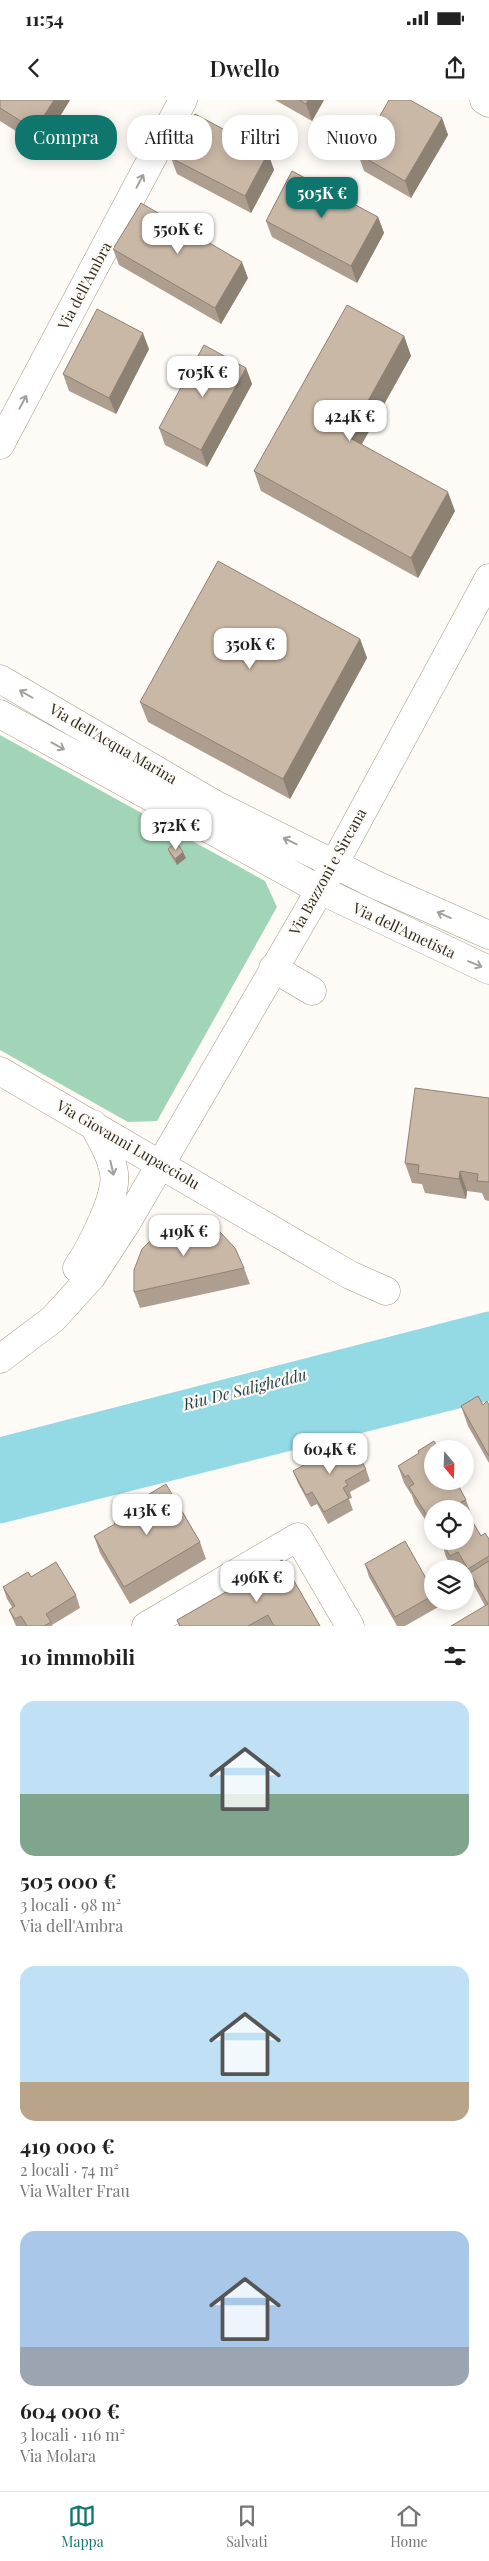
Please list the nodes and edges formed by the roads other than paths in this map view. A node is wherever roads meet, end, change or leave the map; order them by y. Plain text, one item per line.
1 (183, 100) edge
2 (484, 100) edge
3 (489, 102) edge
4 (0, 445) edge
5 (489, 578) edge
6 (0, 678) edge
7 (0, 714) edge
8 (333, 862) junction
9 (320, 890) junction
10 (489, 935) edge
11 (274, 968) junction
12 (489, 970) edge
13 (312, 991) dead end
14 (0, 1072) edge
15 (93, 1124) junction
16 (162, 1165) junction
17 (386, 1290) dead end
18 (53, 1319) junction
19 (0, 1359) edge
20 (146, 1626) edge
21 (350, 1626) edge

4 -> 1 street, Via dell'Ambra
2 - 3 street
5 - 8 street, Via Bazzoni e Sircana
8 -> 6 street, Via dell'Acqua Marina
7 -> 9 street, Via dell'Acqua Marina
8 - 9 street, Via Bazzoni e Sircana
10 -> 8 street, Via dell'Ametista
9 - 11 street, Via Bazzoni e Sircana
9 -> 12 street, Via dell'Ametista
11 - 13 street
11 - 16 street, Via Bazzoni e Sircana
14 - 15 street, Via Giovanni Lupacciolu
15 - 16 street, Via Giovanni Lupacciolu
15 -> 18 street
16 - 17 street, Via Giovanni Lupacciolu
16 - 18 street, Via Bazzoni e Sircana
18 - 19 street, Via Bazzoni e Sircana
20 - 21 street

